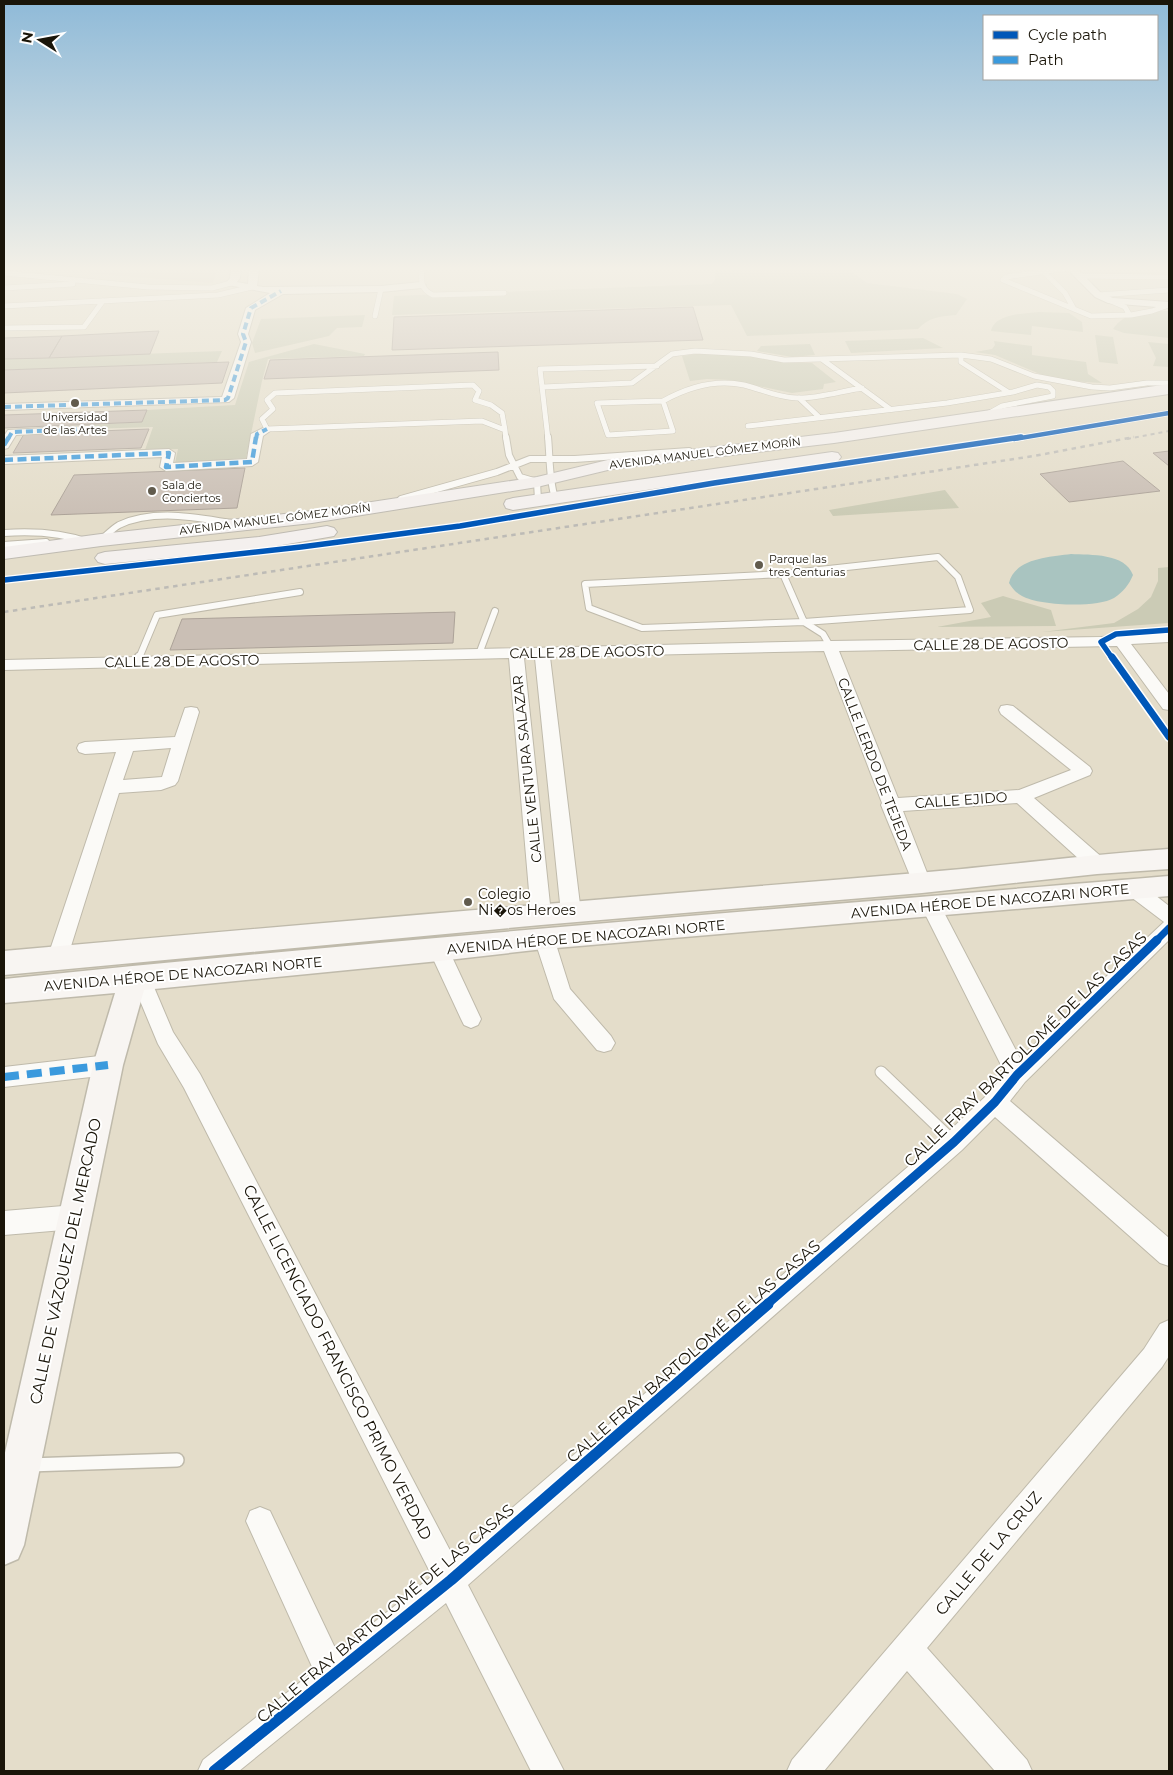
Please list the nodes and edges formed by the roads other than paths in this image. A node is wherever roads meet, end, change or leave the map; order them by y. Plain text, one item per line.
1 (243, 351) edge
2 (961, 355) junction
3 (824, 360) junction
4 (658, 366) junction
5 (1169, 383) edge
6 (543, 387) junction
7 (862, 388) junction
8 (1169, 389) edge
9 (1008, 392) junction
10 (799, 398) junction
11 (663, 401) junction
12 (1169, 404) edge
13 (4, 408) edge
14 (890, 409) junction
15 (984, 416) junction
16 (820, 417) junction
17 (748, 426) dead end
18 (267, 428) junction
19 (88, 429) dead end
20 (505, 430) junction
21 (4, 445) edge
22 (721, 451) junction
23 (550, 458) junction
24 (4, 460) edge
25 (515, 464) junction
26 (719, 474) junction
27 (545, 489) junction
28 (374, 507) junction
29 (4, 532) edge
30 (95, 541) junction
31 (4, 545) edge
32 (66, 545) junction
33 (4, 553) edge
34 (4, 570) edge
35 (783, 574) junction
36 (300, 592) dead end
37 (495, 611) dead end
38 (804, 622) junction
39 (1169, 637) edge
40 (1121, 641) junction
41 (830, 646) junction
42 (479, 654) junction
43 (516, 654) junction
44 (542, 654) junction
45 (137, 662) junction
46 (4, 665) edge
47 (1169, 705) edge
48 (1007, 710) dead end
49 (191, 712) dead end
50 (182, 742) junction
51 (126, 746) junction
52 (85, 748) dead end
53 (112, 787) junction
54 (1021, 796) junction
55 (890, 805) junction
56 (1169, 859) edge
57 (1097, 864) junction
58 (1169, 886) edge
59 (1134, 889) junction
60 (926, 894) junction
61 (571, 913) junction
62 (1169, 916) edge
63 (542, 926) junction
64 (1169, 928) edge
65 (439, 950) junction
66 (57, 959) junction
67 (4, 963) edge
68 (137, 979) junction
69 (4, 991) edge
70 (471, 1019) dead end
71 (604, 1043) dead end
72 (108, 1065) junction
73 (881, 1072) dead end
74 (1016, 1075) junction
75 (4, 1077) edge
76 (995, 1102) junction
77 (954, 1142) junction
78 (74, 1216) junction
79 (4, 1223) edge
80 (1169, 1254) edge
81 (1169, 1333) edge
82 (1161, 1360) edge
83 (177, 1460) dead end
84 (12, 1466) edge
85 (260, 1521) dead end
86 (4, 1545) edge
87 (450, 1580) junction
88 (908, 1649) junction
89 (332, 1676) junction
90 (214, 1771) edge
91 (548, 1771) edge
92 (803, 1771) edge
93 (1016, 1771) edge

1 - 13 street
2 - 3 lane
2 - 5 lane
2 - 9 lane
3 - 4 lane
3 - 7 lane
4 - 6 lane
4 - 6 lane
6 - 23 lane
7 - 10 lane
7 - 14 lane
8 - 15 main road, AVENIDA MANUEL GÓMEZ MORÍN
9 - 14 lane
9 - 15 lane
10 - 11 lane
10 - 16 lane
11 - 11 lane
12 - 26 main road, AVENIDA MANUEL GÓMEZ MORÍN
14 - 16 lane
15 - 22 main road, AVENIDA MANUEL GÓMEZ MORÍN
16 - 17 lane
18 - 20 lane
18 - 20 lane
18 - 24 street
19 - 21 street
20 - 25 lane
22 - 23 lane
22 - 26 main road
22 - 27 main road, AVENIDA MANUEL GÓMEZ MORÍN
23 - 25 lane
23 - 27 lane
25 - 27 lane
25 - 28 lane
26 - 27 main road, AVENIDA MANUEL GÓMEZ MORÍN
27 - 28 main road, AVENIDA MANUEL GÓMEZ MORÍN
27 - 34 main road, AVENIDA MANUEL GÓMEZ MORÍN
28 - 30 main road, AVENIDA MANUEL GÓMEZ MORÍN
29 - 30 lane
30 - 32 main road, AVENIDA MANUEL GÓMEZ MORÍN
31 - 32 lane
32 - 33 main road, AVENIDA MANUEL GÓMEZ MORÍN
35 - 38 lane
35 - 38 lane
35 - 38 lane
36 - 45 lane
37 - 42 lane
38 - 41 lane
39 - 40 street, CALLE 28 DE AGOSTO
40 - 41 street, CALLE 28 DE AGOSTO
40 - 47 street
41 - 44 street, CALLE 28 DE AGOSTO
41 - 55 street, CALLE LERDO DE TEJEDA
42 - 43 street, CALLE 28 DE AGOSTO
42 - 45 street, CALLE 28 DE AGOSTO
43 - 44 street, CALLE 28 DE AGOSTO
43 - 63 street, CALLE VENTURA SALAZAR
44 - 61 street, CALLE VENTURA SALAZAR
45 - 46 street, CALLE 28 DE AGOSTO
48 - 54 street
49 - 50 street
50 - 51 street
50 - 53 street
51 - 52 street
51 - 53 street
53 - 66 street
54 - 55 street, CALLE EJIDO
54 - 57 street, CALLE EJIDO
55 - 60 street, CALLE LERDO DE TEJEDA
56 - 57 main road, AVENIDA HÉROE DE NACOZARI NORTE
57 - 60 main road, AVENIDA HÉROE DE NACOZARI NORTE
58 - 59 main road, AVENIDA HÉROE DE NACOZARI NORTE
59 - 60 main road, AVENIDA HÉROE DE NACOZARI NORTE
59 - 62 street
60 - 61 main road, AVENIDA HÉROE DE NACOZARI NORTE
60 - 63 main road, AVENIDA HÉROE DE NACOZARI NORTE
60 - 74 street, CALLE LERDO DE TEJEDA
61 - 63 main road, AVENIDA HÉROE DE NACOZARI NORTE
63 - 65 main road, AVENIDA HÉROE DE NACOZARI NORTE
63 - 66 main road, AVENIDA HÉROE DE NACOZARI NORTE
63 - 71 street, CALLE VENTURA SALAZAR
64 - 74 street, CALLE FRAY BARTOLOMÉ DE LAS CASAS
65 - 68 main road, AVENIDA HÉROE DE NACOZARI NORTE
65 - 70 street
66 - 67 main road, AVENIDA HÉROE DE NACOZARI NORTE
68 - 69 main road, AVENIDA HÉROE DE NACOZARI NORTE
68 - 72 main road, CALLE DE VÁZQUEZ DEL MERCADO
68 - 87 street, CALLE LICENCIADO FRANCISCO PRIMO VERDAD
72 - 75 street
72 - 78 main road, CALLE DE VÁZQUEZ DEL MERCADO
73 - 77 lane
74 - 76 street, CALLE FRAY BARTOLOMÉ DE LAS CASAS
76 - 77 street, CALLE FRAY BARTOLOMÉ DE LAS CASAS
76 - 80 street
77 - 87 street, CALLE FRAY BARTOLOMÉ DE LAS CASAS
78 - 79 street
78 - 84 main road, CALLE DE VÁZQUEZ DEL MERCADO
81 - 82 street, CALLE DE LA CRUZ
82 - 88 street, CALLE DE LA CRUZ
83 - 84 lane
84 - 86 main road, CALLE DE VÁZQUEZ DEL MERCADO
85 - 89 street, CALLE FRAY BARTOLOMÉ DE LAS CASAS
87 - 89 street, CALLE FRAY BARTOLOMÉ DE LAS CASAS
87 - 91 street, CALLE LICENCIADO FRANCISCO PRIMO VERDAD
88 - 92 street, CALLE DE LA CRUZ
88 - 93 street
89 - 90 street, CALLE FRAY BARTOLOMÉ DE LAS CASAS

